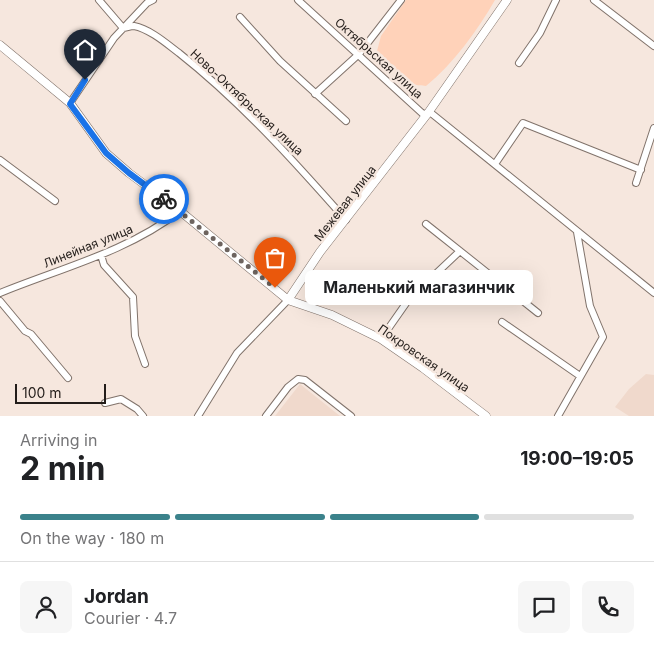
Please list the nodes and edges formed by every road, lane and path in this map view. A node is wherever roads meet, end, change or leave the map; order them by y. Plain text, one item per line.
1 (99, 0) edge
2 (153, 0) edge
3 (298, 0) edge
4 (401, 0) edge
5 (506, 0) edge
6 (556, 0) edge
7 (594, 0) edge
8 (240, 17) dead end
9 (123, 28) junction
10 (0, 45) edge
11 (654, 46) edge
12 (359, 54) junction
13 (519, 63) dead end
14 (315, 94) junction
15 (70, 104) junction
16 (428, 113) junction
17 (346, 121) dead end
18 (654, 128) edge
19 (651, 145) edge
20 (0, 160) edge
21 (495, 164) junction
22 (641, 170) junction
23 (636, 183) dead end
24 (55, 201) dead end
25 (180, 211) junction
26 (346, 220) junction
27 (426, 224) dead end
28 (577, 232) junction
29 (460, 251) junction
30 (101, 255) junction
31 (387, 279) dead end
32 (0, 293) edge
33 (654, 293) edge
34 (409, 299) junction
35 (288, 300) junction
36 (0, 301) edge
37 (538, 313) dead end
38 (502, 322) dead end
39 (380, 339) junction
40 (145, 364) dead end
41 (580, 376) junction
42 (68, 378) dead end
43 (105, 403) dead end
44 (143, 416) edge
45 (198, 416) edge
46 (266, 416) edge
47 (351, 416) edge
48 (486, 416) edge
49 (558, 416) edge

1 - 9 street
2 - 9 street
3 - 12 street, Октябрьская улица
4 - 12 street
5 - 16 street, Межевая улица
6 - 13 street
7 - 11 street
8 - 14 street
9 - 15 street
9 - 26 street, Ново-Октябрьская улица
10 - 15 street, Покровская улица
12 - 14 street
12 - 16 street, Октябрьская улица
14 - 17 street
15 - 25 street, Покровская улица
16 - 21 street, Октябрьская улица
16 - 26 street, Межевая улица
18 - 19 street
19 - 22 street
20 - 24 street
21 - 22 street
21 - 28 street, Октябрьская улица
22 - 23 street
25 - 30 street, Линейная улица
25 - 35 street, Покровская улица
26 - 35 street, Межевая улица
27 - 29 street
28 - 33 street, Октябрьская улица
28 - 41 street
29 - 34 street
29 - 37 street
30 - 32 street, Линейная улица
30 - 40 street
31 - 34 street
34 - 39 street
35 - 39 street, Покровская улица
35 - 45 street, Межевая улица
36 - 42 street
38 - 41 street
39 - 48 street, Покровская улица
41 - 49 street
43 - 44 street
46 - 47 street

